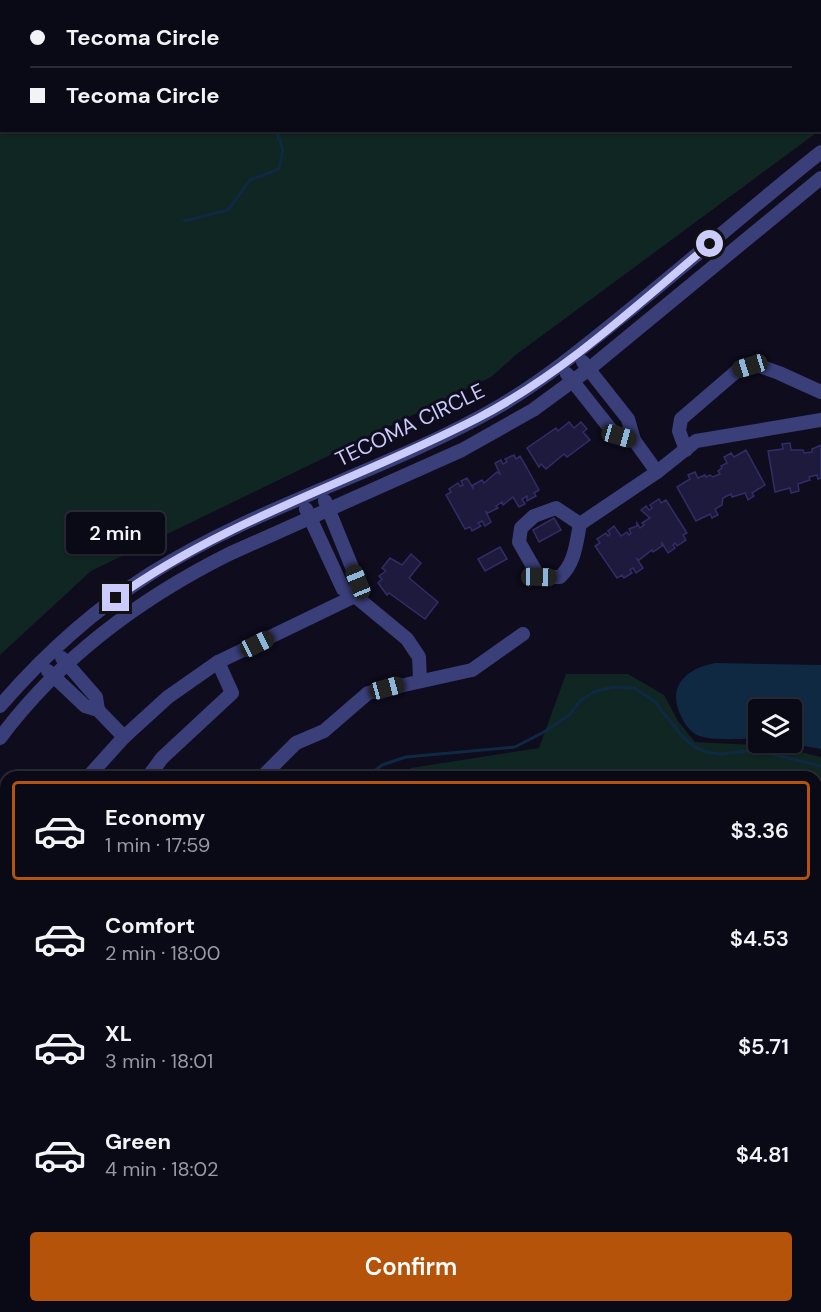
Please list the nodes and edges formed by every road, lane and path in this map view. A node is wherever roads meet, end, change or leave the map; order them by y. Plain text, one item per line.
1 (821, 152) edge
2 (821, 178) edge
3 (576, 354) junction
4 (560, 365) junction
5 (589, 369) junction
6 (573, 381) junction
7 (821, 392) edge
8 (611, 397) junction
9 (596, 410) junction
10 (821, 420) edge
11 (634, 440) junction
12 (686, 450) junction
13 (657, 472) junction
14 (321, 491) junction
15 (301, 500) junction
16 (328, 509) junction
17 (310, 517) junction
18 (580, 524) junction
19 (355, 596) junction
20 (523, 634) dead end
21 (54, 650) junction
22 (218, 662) junction
23 (40, 663) junction
24 (67, 664) junction
25 (54, 676) junction
26 (420, 680) junction
27 (0, 706) edge
28 (98, 710) junction
29 (124, 737) junction
30 (0, 738) edge
31 (93, 771) edge
32 (152, 771) edge
33 (268, 771) edge

1 - 3 street, TECOMA CIRCLE
2 - 5 street, TECOMA CIRCLE
3 - 4 street, TECOMA CIRCLE
3 - 5 street
4 - 6 street
4 - 14 street, TECOMA CIRCLE
5 - 6 street, TECOMA CIRCLE
5 - 8 street
6 - 9 street
6 - 16 street, TECOMA CIRCLE
7 - 12 street
8 - 9 street
8 - 11 street
9 - 11 street
10 - 12 street
11 - 13 street
12 - 13 street
13 - 18 street
14 - 15 street, TECOMA CIRCLE
14 - 16 street
15 - 17 street
15 - 21 street, TECOMA CIRCLE
16 - 17 street, TECOMA CIRCLE
16 - 19 street
17 - 19 street
17 - 24 street, TECOMA CIRCLE
18 - 18 street
19 - 22 street
19 - 26 street
20 - 26 street
21 - 23 street, TECOMA CIRCLE
21 - 24 street
22 - 29 street
22 - 32 street
23 - 25 street
23 - 27 street, TECOMA CIRCLE
24 - 25 street, TECOMA CIRCLE
24 - 28 street
25 - 28 street
25 - 30 street, TECOMA CIRCLE
26 - 33 street
28 - 29 street
29 - 31 street

